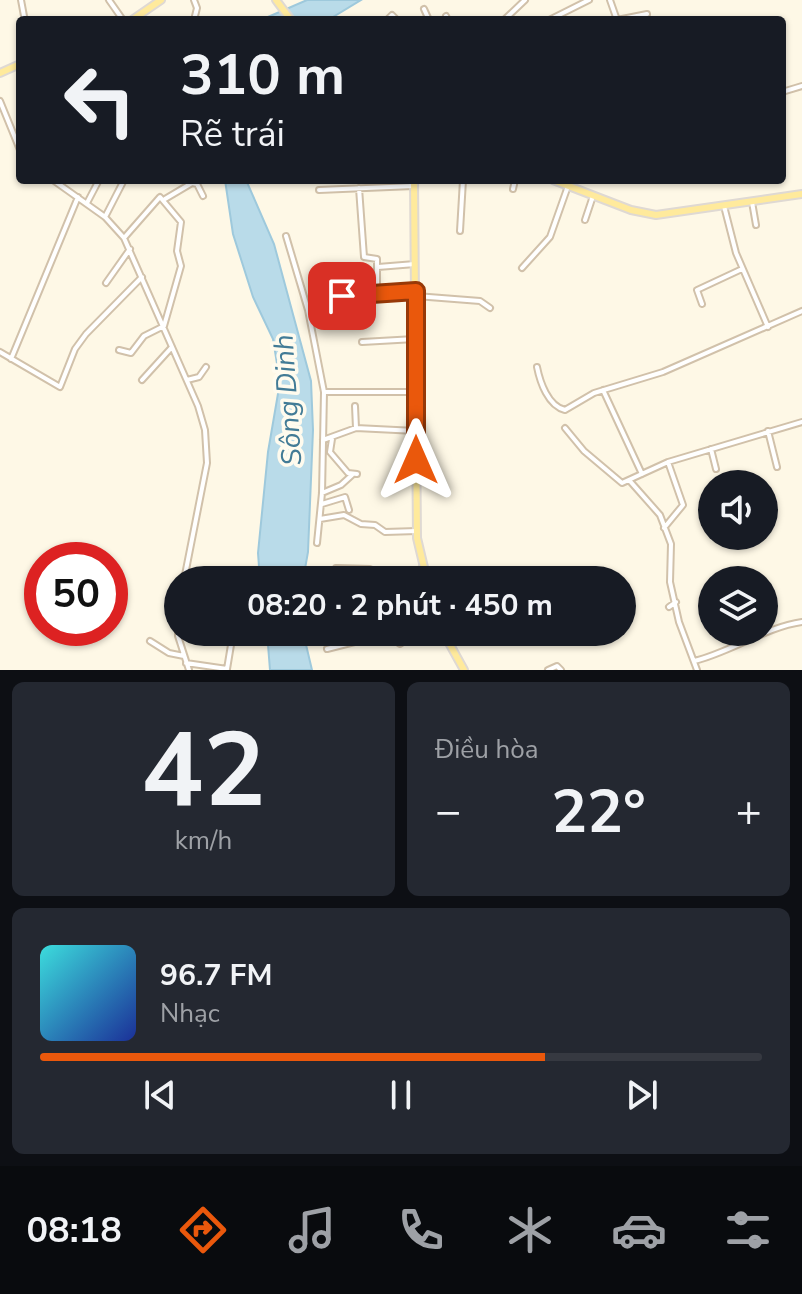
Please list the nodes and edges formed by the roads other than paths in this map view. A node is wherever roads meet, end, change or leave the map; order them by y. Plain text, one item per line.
1 (21, 0) edge
2 (161, 0) edge
3 (525, 0) edge
4 (589, 0) edge
5 (424, 9) dead end
6 (647, 14) dead end
7 (24, 16) dead end
8 (138, 16) edge
9 (427, 16) edge
10 (508, 16) edge
11 (557, 16) edge
12 (637, 16) edge
13 (0, 101) edge
14 (16, 140) edge
15 (59, 184) edge
16 (97, 184) edge
17 (122, 184) edge
18 (190, 184) edge
19 (197, 184) edge
20 (403, 184) edge
21 (414, 184) edge
22 (463, 184) edge
23 (514, 184) edge
24 (570, 184) edge
25 (359, 188) junction
26 (513, 189) dead end
27 (319, 190) dead end
28 (802, 194) edge
29 (203, 196) dead end
30 (593, 196) junction
31 (78, 197) junction
32 (165, 199) junction
33 (752, 202) junction
34 (87, 203) junction
35 (724, 206) junction
36 (105, 217) junction
37 (585, 220) dead end
38 (756, 225) dead end
39 (460, 231) dead end
40 (286, 236) dead end
41 (124, 238) junction
42 (130, 249) junction
43 (415, 264) junction
44 (377, 267) junction
45 (522, 268) dead end
46 (742, 269) junction
47 (354, 270) dead end
48 (143, 276) junction
49 (106, 283) dead end
50 (362, 293) junction
51 (377, 293) junction
52 (416, 293) junction
53 (319, 303) dead end
54 (702, 304) dead end
55 (490, 308) dead end
56 (802, 311) edge
57 (164, 326) junction
58 (769, 327) junction
59 (415, 339) junction
60 (362, 342) dead end
61 (172, 347) junction
62 (119, 350) dead end
63 (0, 352) edge
64 (11, 359) junction
65 (206, 367) dead end
66 (537, 367) dead end
67 (142, 380) dead end
68 (187, 380) junction
69 (603, 390) junction
70 (324, 392) junction
71 (416, 392) junction
72 (355, 406) dead end
73 (802, 422) edge
74 (356, 428) junction
75 (565, 428) dead end
76 (416, 431) junction
77 (768, 431) junction
78 (332, 439) junction
79 (323, 440) junction
80 (711, 449) junction
81 (668, 462) junction
82 (777, 467) dead end
83 (716, 469) dead end
84 (642, 474) junction
85 (629, 480) junction
86 (322, 493) junction
87 (322, 504) junction
88 (349, 510) dead end
89 (320, 519) junction
90 (664, 528) junction
91 (417, 531) junction
92 (317, 543) dead end
93 (187, 566) edge
94 (423, 566) edge
95 (676, 602) junction
96 (669, 607) dead end
97 (802, 622) edge
98 (150, 641) dead end
99 (181, 646) edge
100 (231, 646) edge
101 (339, 646) edge
102 (450, 646) edge
103 (327, 649) dead end
104 (184, 656) junction
105 (694, 661) junction
106 (186, 663) junction
107 (227, 669) edge
108 (189, 670) edge
109 (462, 670) edge
110 (548, 670) edge
111 (561, 670) edge
112 (697, 670) edge

1 - 7 street
2 - 8 main road
3 - 10 street
4 - 11 street
5 - 9 street
6 - 12 street
13 - 14 street
15 - 31 street
16 - 34 street
17 - 36 street
18 - 32 street
19 - 29 street
20 - 25 street
21 - 43 main road
22 - 39 street
23 - 26 street
24 - 30 main road
24 - 45 street
25 - 27 street
25 - 44 street
28 - 33 main road
30 - 35 main road
30 - 37 street
31 - 34 street
31 - 64 street
32 - 41 street
32 - 57 street
33 - 35 main road
33 - 38 street
34 - 36 street
35 - 46 street
36 - 41 street
40 - 70 street
41 - 42 street
42 - 48 street
42 - 49 street
43 - 44 street
43 - 52 main road
44 - 51 street
46 - 54 street
46 - 58 street
47 - 50 street
48 - 57 street
48 - 64 street
50 - 51 street
50 - 53 street
51 - 52 street
52 - 55 street
52 - 59 main road
56 - 58 street
57 - 61 street
57 - 62 street
58 - 69 street
59 - 60 street
59 - 71 main road
61 - 67 street
61 - 68 street
63 - 64 street
65 - 68 street
66 - 69 street
68 - 93 street
69 - 84 street
70 - 71 street
70 - 79 street
71 - 76 main road
72 - 74 street
73 - 77 street
74 - 76 street
74 - 78 street
75 - 85 street
76 - 91 main road
77 - 80 street
77 - 82 street
78 - 79 street
78 - 86 street
79 - 86 street
80 - 81 street
80 - 83 street
81 - 84 street
81 - 90 street
84 - 85 street
85 - 90 street
86 - 87 street
87 - 88 street
87 - 89 street
89 - 91 street
89 - 92 street
90 - 95 street
91 - 94 main road
95 - 96 street
95 - 105 street
97 - 105 street
98 - 104 street
99 - 104 street
100 - 107 street
101 - 103 street
102 - 109 main road
104 - 106 street
105 - 112 street
106 - 107 street
106 - 108 street
110 - 111 street

